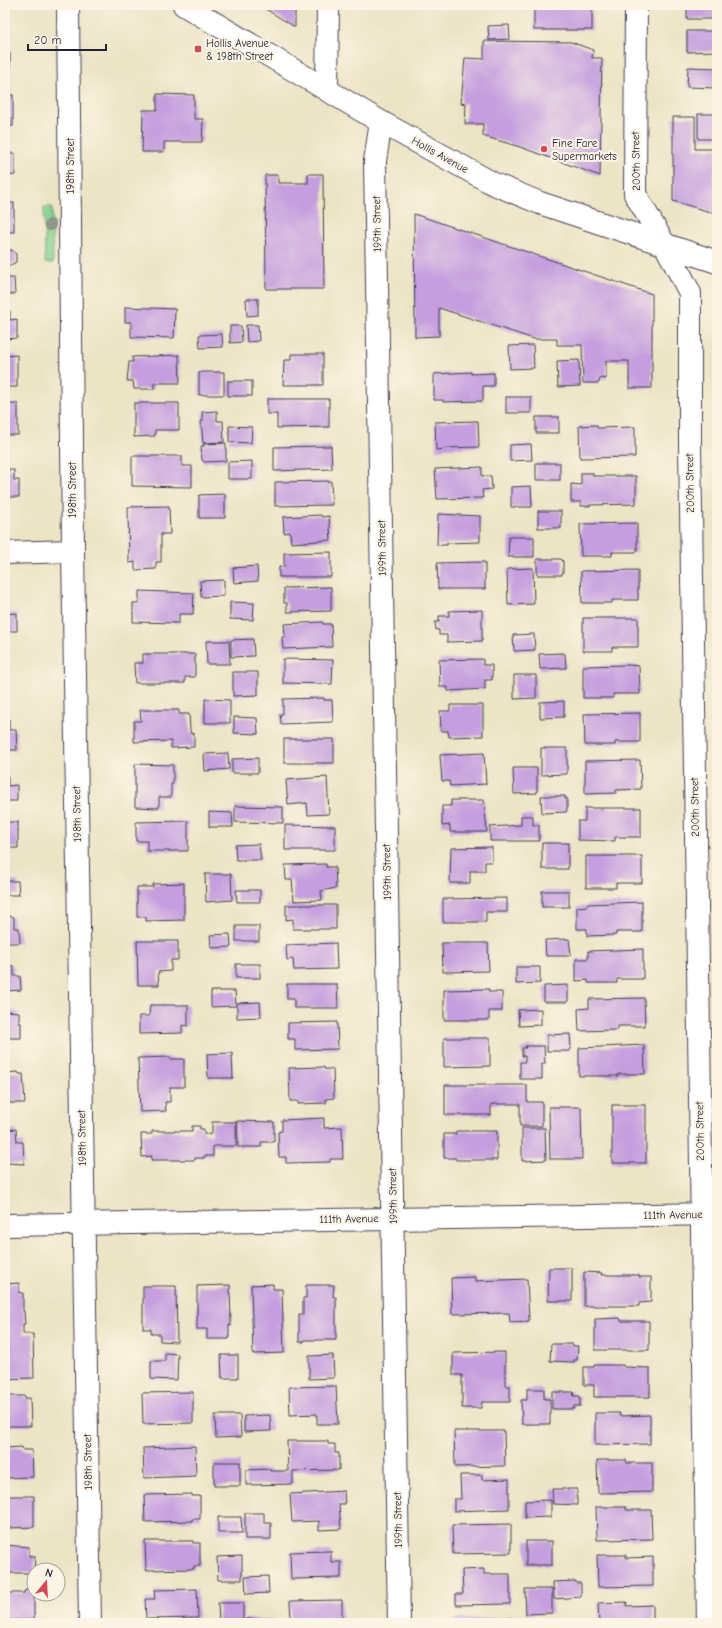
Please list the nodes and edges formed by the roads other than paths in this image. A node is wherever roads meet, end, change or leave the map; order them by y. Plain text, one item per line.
1 (68, 5) edge
2 (184, 5) edge
3 (328, 5) edge
4 (636, 5) edge
5 (327, 90) junction
6 (381, 122) junction
7 (665, 245) junction
8 (717, 262) edge
9 (73, 551) junction
10 (5, 553) edge
11 (709, 1214) edge
12 (393, 1218) junction
13 (84, 1223) junction
14 (5, 1225) edge
15 (90, 1623) edge
16 (399, 1623) edge
17 (708, 1623) edge

1 - 9 street, 198th Street
2 - 5 street, Hollis Avenue
3 - 5 street
4 - 7 street, 200th Street
5 - 6 street, Hollis Avenue
6 - 7 street, Hollis Avenue
6 - 12 street, 199th Street
7 - 8 street, Hollis Avenue
7 - 11 street, 200th Street
9 - 10 street
9 - 13 street, 198th Street
11 - 12 street, 111th Avenue
11 - 17 street, 200th Street
12 - 13 street, 111th Avenue
12 - 16 street, 199th Street
13 - 14 street, 111th Avenue
13 - 15 street, 198th Street

